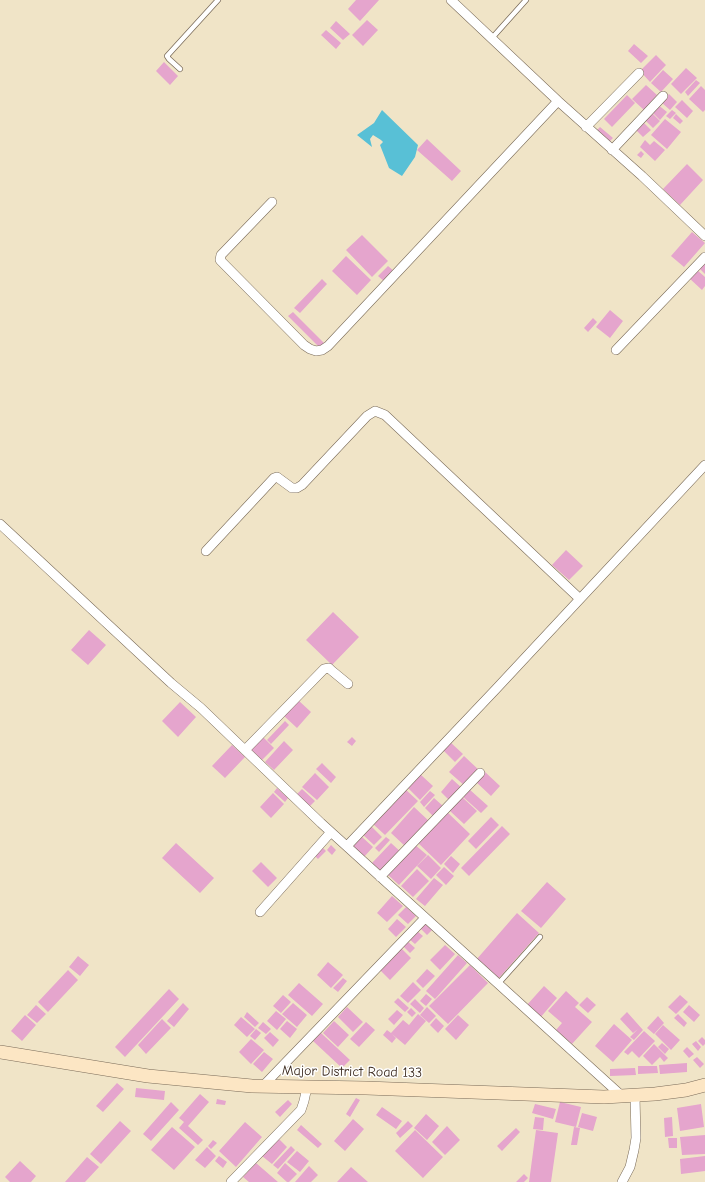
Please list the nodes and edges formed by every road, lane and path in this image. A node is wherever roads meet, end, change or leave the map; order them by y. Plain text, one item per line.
1 (218, 0) edge
2 (451, 0) edge
3 (526, 0) edge
4 (492, 38) junction
5 (180, 69) dead end
6 (639, 73) dead end
7 (663, 96) dead end
8 (558, 101) junction
9 (586, 127) junction
10 (612, 150) junction
11 (272, 202) dead end
12 (705, 236) edge
13 (705, 257) edge
14 (616, 350) dead end
15 (705, 465) edge
16 (0, 524) edge
17 (206, 551) dead end
18 (580, 599) junction
19 (348, 684) dead end
20 (245, 750) junction
21 (480, 773) dead end
22 (331, 832) junction
23 (347, 846) junction
24 (380, 877) junction
25 (260, 912) dead end
26 (425, 918) junction
27 (540, 938) dead end
28 (498, 984) junction
29 (0, 1052) edge
30 (705, 1085) edge
31 (263, 1086) junction
32 (307, 1087) junction
33 (628, 1096) junction
34 (231, 1182) edge
35 (622, 1182) edge

1 - 5 lane
2 - 4 street
3 - 4 lane
4 - 8 street
6 - 9 street
7 - 10 street
8 - 9 street
8 - 11 street
9 - 10 street
10 - 12 street
13 - 14 street
15 - 18 street
16 - 20 street
17 - 18 street
18 - 23 street
19 - 20 street
20 - 22 street
21 - 24 street
22 - 23 street
22 - 25 street
23 - 24 street
24 - 26 street
26 - 28 street
26 - 31 street
27 - 28 lane
28 - 33 street
29 - 31 main road, Major District Road 133
30 - 33 main road, Major District Road 133
31 - 32 main road, Major District Road 133
32 - 33 main road, Major District Road 133
32 - 34 street
33 - 35 street

